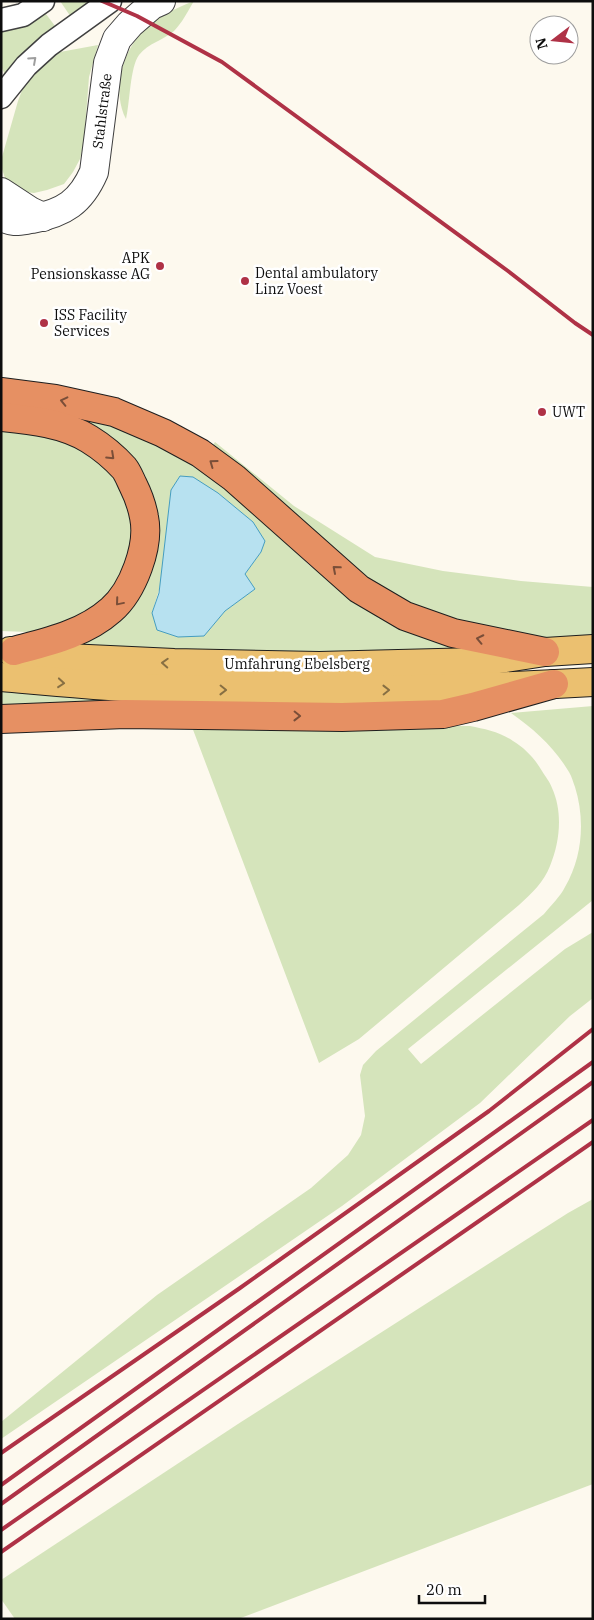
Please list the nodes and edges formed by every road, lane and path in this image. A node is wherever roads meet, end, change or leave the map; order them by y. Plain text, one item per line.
1 (43, 1) edge
2 (110, 1) edge
3 (161, 1) edge
4 (1, 20) edge
5 (1, 97) edge
6 (1, 192) edge
7 (43, 217) junction
8 (5, 220) edge
9 (1, 392) edge
10 (1, 418) edge
11 (593, 649) edge
12 (8, 650) edge
13 (545, 652) junction
14 (1, 678) edge
15 (593, 682) edge
16 (554, 684) junction
17 (1, 718) edge

1 - 4 street
5 -> 2 street
3 - 7 street, Stahlstraße
6 - 7 street
7 - 8 street, Stahlstraße
13 -> 9 highway
10 -> 12 highway
11 - 13 main road, Umfahrung Ebelsberg
13 -> 12 main road, Umfahrung Ebelsberg
14 -> 16 main road, Umfahrung Ebelsberg
15 - 16 main road, Umfahrung Ebelsberg
17 -> 16 highway

